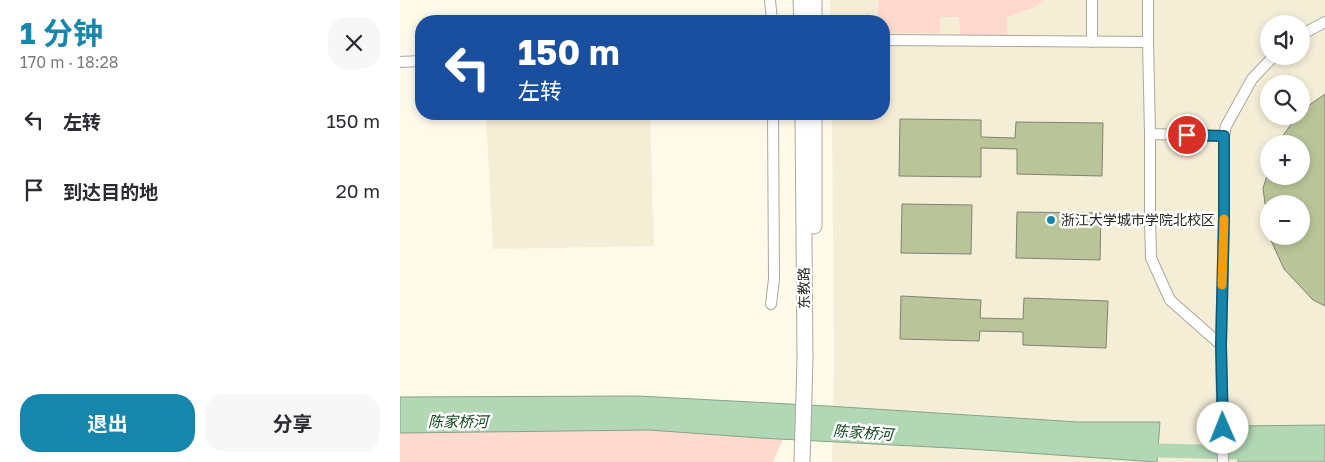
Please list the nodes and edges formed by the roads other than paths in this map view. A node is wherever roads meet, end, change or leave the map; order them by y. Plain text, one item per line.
1 (770, 0) edge
2 (802, 0) edge
3 (814, 0) edge
4 (1092, 0) edge
5 (1148, 0) edge
6 (771, 15) edge
7 (802, 15) edge
8 (814, 15) edge
9 (1325, 22) edge
10 (1310, 30) edge
11 (890, 40) edge
12 (1092, 42) junction
13 (1148, 42) junction
14 (415, 61) edge
15 (400, 62) edge
16 (1265, 65) edge
17 (772, 120) edge
18 (802, 120) edge
19 (814, 120) edge
20 (1150, 134) junction
21 (1224, 136) junction
22 (772, 304) dead end
23 (1221, 345) junction
24 (809, 358) junction
25 (802, 462) edge
26 (812, 462) edge
27 (1223, 462) edge

1 - 6 street
2 - 7 street
3 - 8 street
4 - 12 street
5 - 13 street
9 - 10 street
11 - 12 street
12 - 13 street
13 - 20 street
14 - 15 street
16 - 21 street
17 - 22 street
18 - 24 street, 东教路
19 - 24 street, 东教路
20 - 21 street
20 - 23 street
21 - 23 street
23 - 27 street
24 - 25 street, 东教路
24 - 26 street, 东教路

